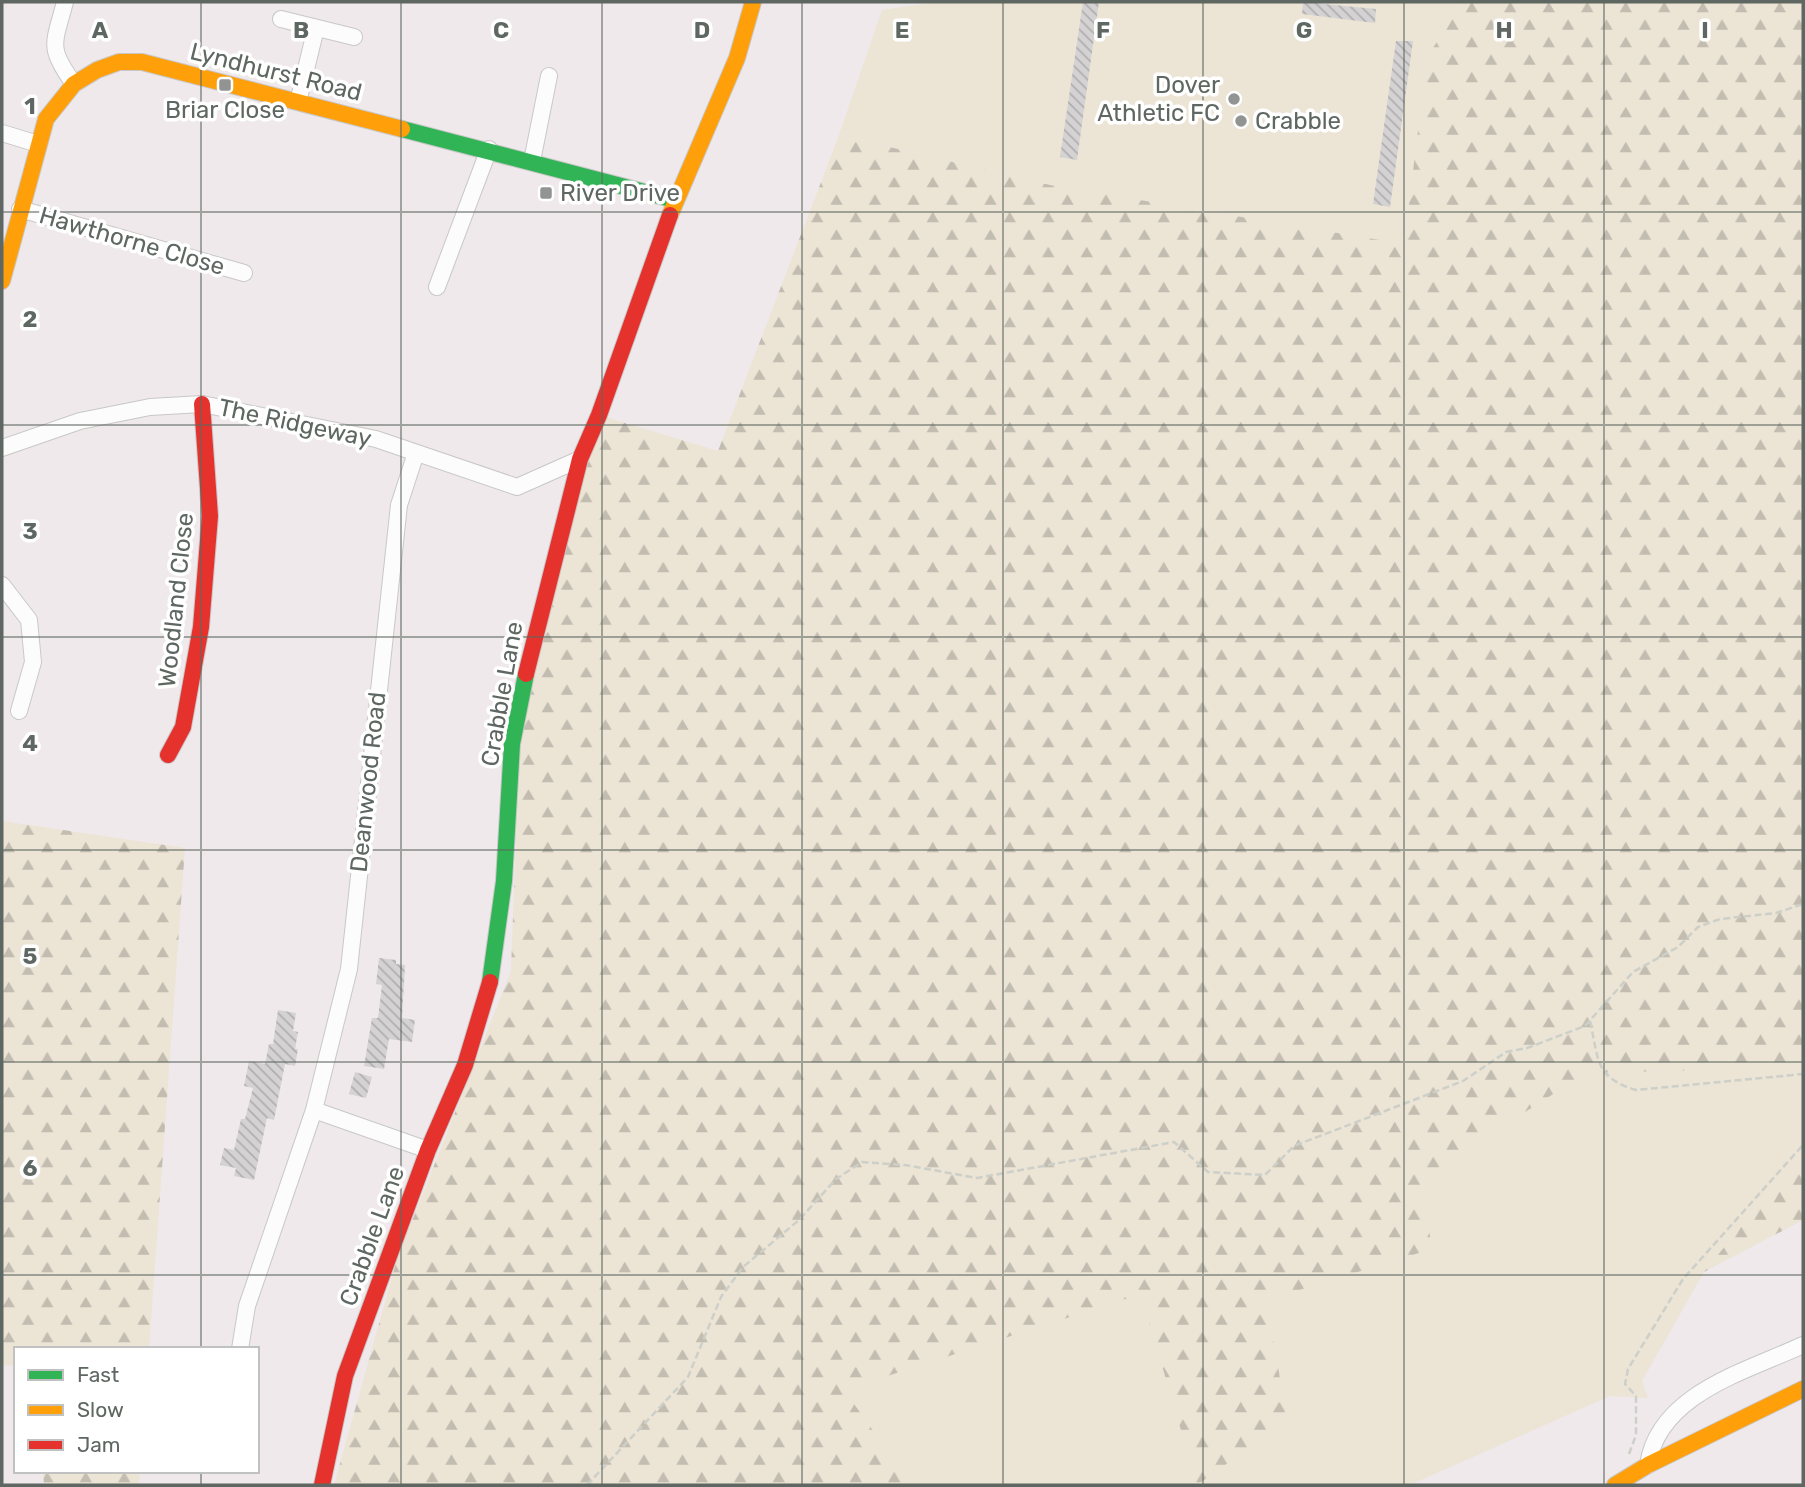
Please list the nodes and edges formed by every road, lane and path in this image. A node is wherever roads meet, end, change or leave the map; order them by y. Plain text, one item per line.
1 (65, 2) edge
2 (753, 2) edge
3 (281, 19) dead end
4 (316, 28) junction
5 (354, 37) dead end
6 (550, 76) dead end
7 (74, 84) junction
8 (298, 102) junction
9 (2, 133) edge
10 (38, 144) junction
11 (489, 149) junction
12 (532, 161) junction
13 (675, 200) junction
14 (20, 209) junction
15 (244, 273) dead end
16 (2, 281) edge
17 (437, 287) dead end
18 (202, 404) junction
19 (2, 448) edge
20 (416, 453) junction
21 (580, 459) junction
22 (2, 585) edge
23 (19, 711) dead end
24 (168, 755) dead end
25 (1803, 904) edge
26 (1590, 1021) junction
27 (1803, 1074) edge
28 (314, 1110) junction
29 (1803, 1145) edge
30 (428, 1150) junction
31 (1803, 1345) edge
32 (240, 1347) edge
33 (1803, 1389) edge
34 (1648, 1465) junction
35 (1616, 1484) edge
36 (322, 1485) edge
37 (587, 1485) edge

1 - 7 street
2 - 13 street, Crabble Lane
3 - 4 street
4 - 5 street
4 - 8 street
6 - 12 street
7 - 8 street, Lyndhurst Road
7 - 10 street, Lyndhurst Road
8 - 11 street, Lyndhurst Road
9 - 10 street
10 - 14 street, Lyndhurst Road
11 - 12 street, Lyndhurst Road
11 - 17 street
12 - 13 street, Lyndhurst Road
13 - 21 street, Crabble Lane
14 - 15 street, Hawthorne Close
14 - 16 street, Lyndhurst Road
18 - 19 street, The Ridgeway
18 - 20 street, The Ridgeway
18 - 24 street, Woodland Close
20 - 21 street, The Ridgeway
20 - 28 street, Deanwood Road
21 - 30 street, Crabble Lane
22 - 23 street
25 - 26 path
26 - 27 path
26 - 37 path
28 - 30 street
28 - 32 street, Deanwood Road
29 - 35 path
30 - 36 street, Crabble Lane
31 - 34 street
33 - 34 street
34 - 35 street

